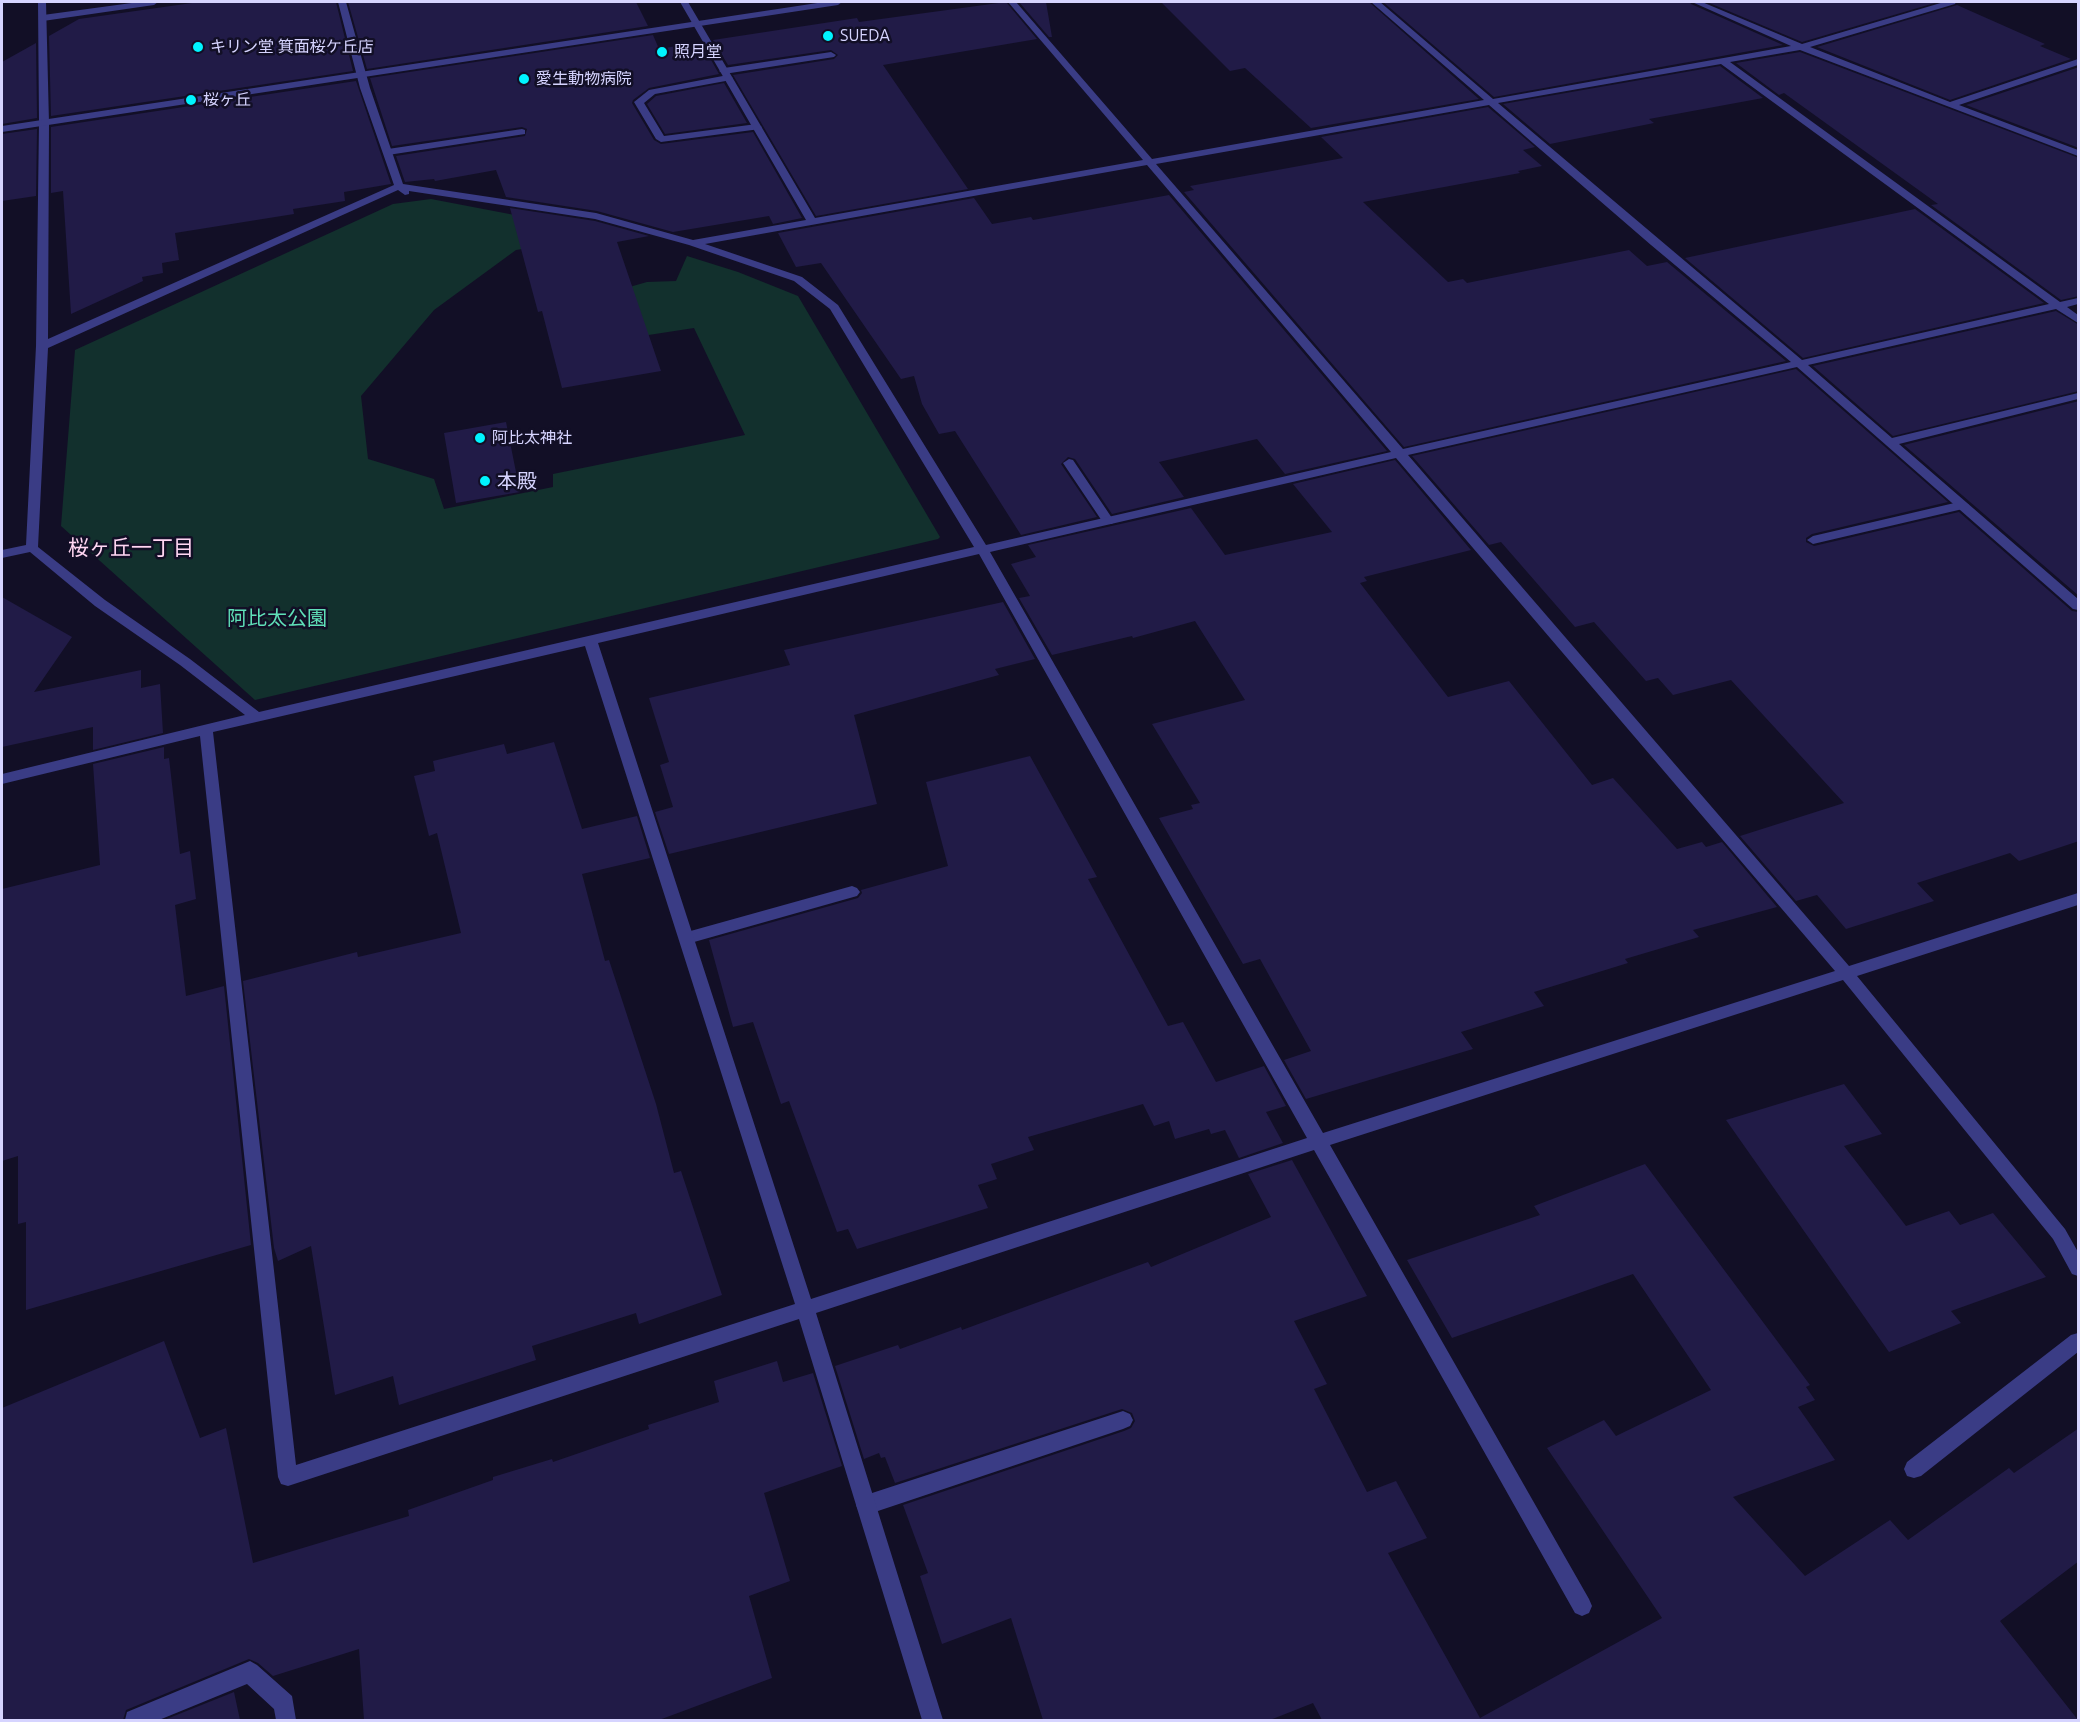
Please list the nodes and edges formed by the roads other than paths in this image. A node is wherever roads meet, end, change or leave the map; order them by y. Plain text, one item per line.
1 (42, 2) edge
2 (154, 2) edge
3 (342, 2) edge
4 (684, 2) edge
5 (838, 2) edge
6 (1011, 2) edge
7 (1375, 2) edge
8 (1696, 2) edge
9 (1952, 2) edge
10 (43, 18) junction
11 (696, 23) junction
12 (1801, 47) junction
13 (831, 55) dead end
14 (1723, 62) junction
15 (2079, 62) edge
16 (361, 74) junction
17 (726, 75) junction
18 (1491, 101) junction
19 (1950, 105) junction
20 (44, 123) junction
21 (757, 127) junction
22 (2, 129) edge
23 (522, 132) dead end
24 (388, 152) junction
25 (2079, 153) edge
26 (1151, 162) junction
27 (399, 186) junction
28 (411, 198) dead end
29 (812, 221) junction
30 (693, 243) junction
31 (2079, 301) edge
32 (2059, 306) junction
33 (2079, 320) edge
34 (42, 346) junction
35 (1799, 363) junction
36 (2079, 396) edge
37 (1891, 442) junction
38 (1401, 453) junction
39 (1069, 462) dead end
40 (1963, 505) junction
41 (1108, 521) junction
42 (1813, 540) dead end
43 (32, 548) junction
44 (983, 551) junction
45 (2, 554) edge
46 (2079, 606) edge
47 (590, 640) junction
48 (257, 717) junction
49 (206, 729) junction
50 (2, 778) edge
51 (852, 892) dead end
52 (2079, 899) edge
53 (687, 939) junction
54 (1845, 972) junction
55 (1317, 1143) junction
56 (2079, 1268) edge
57 (805, 1308) junction
58 (2079, 1341) edge
59 (1123, 1420) dead end
60 (1914, 1469) dead end
61 (866, 1505) junction
62 (1582, 1606) dead end
63 (135, 1720) edge
64 (286, 1720) edge
65 (933, 1720) edge

1 - 10 street
2 - 10 street
3 - 16 street
4 - 11 street
5 - 11 street
6 - 26 street
7 - 18 street
8 - 12 street
9 - 12 street
10 - 20 street
11 - 16 street
11 - 17 street
12 - 14 street
12 - 19 street
13 - 17 street
14 - 18 street
14 - 32 street
15 - 19 street
16 - 20 street
16 - 24 street
17 - 21 street
17 - 21 street
18 - 26 street
18 - 35 street
19 - 25 street
20 - 22 street
20 - 34 street
21 - 29 street
23 - 24 street
24 - 27 street
26 - 29 street
26 - 38 street
27 - 28 street
27 - 30 street
27 - 34 street
29 - 30 street
30 - 44 street
31 - 32 street
32 - 33 street
32 - 35 street
34 - 43 street
35 - 37 street
35 - 38 street
36 - 37 street
37 - 40 street
38 - 41 street
38 - 54 street
39 - 41 street
40 - 42 street
40 - 46 street
41 - 44 street
43 - 45 street
43 - 48 street
44 - 47 street
44 - 55 street
47 - 48 street
47 - 53 street
48 - 49 street
49 - 50 street
49 - 57 street
51 - 53 street
52 - 54 street
53 - 57 street
54 - 55 street
54 - 56 street
55 - 57 street
55 - 62 street
57 - 61 street
58 - 60 street
59 - 61 street
61 - 65 street
63 - 64 street

